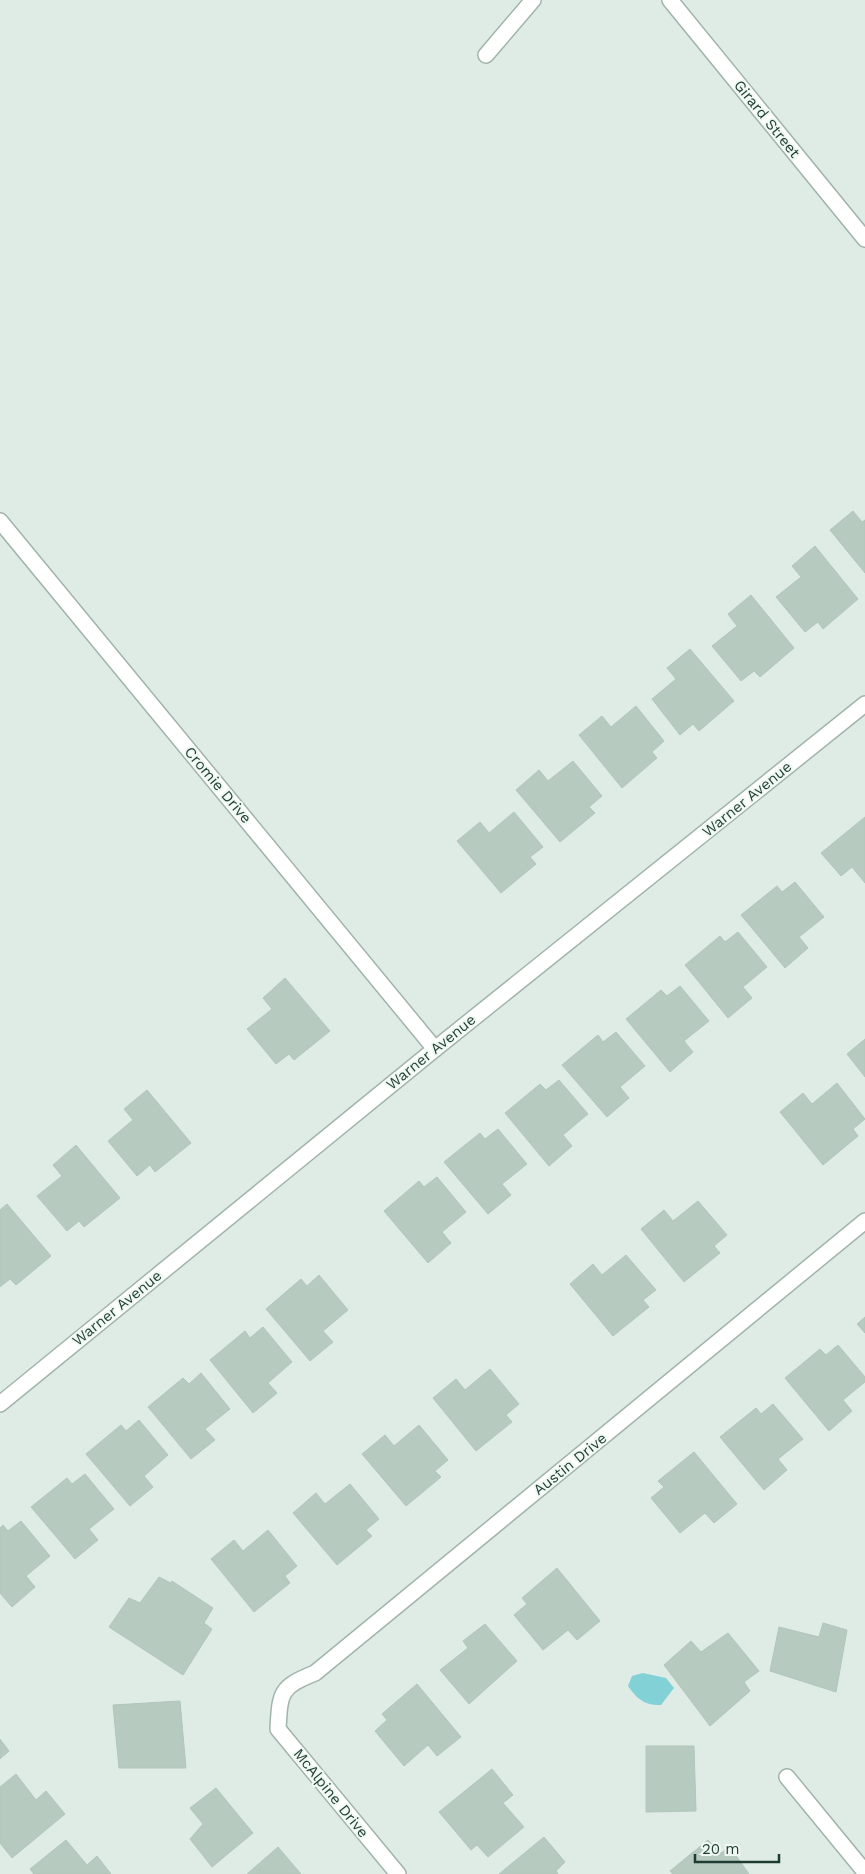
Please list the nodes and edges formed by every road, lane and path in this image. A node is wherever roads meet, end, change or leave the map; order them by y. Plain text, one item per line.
1 (533, 0) edge
2 (670, 0) edge
3 (486, 55) dead end
4 (865, 239) edge
5 (0, 520) edge
6 (865, 704) edge
7 (435, 1049) junction
8 (865, 1221) edge
9 (0, 1404) edge
10 (279, 1707) joint
11 (787, 1777) dead end
12 (865, 1872) edge
13 (398, 1874) edge

1 - 3 street
2 - 4 street, Girard Street
5 - 7 street, Cromie Drive
6 - 7 street, Warner Avenue
7 - 9 street, Warner Avenue
8 - 10 street, Austin Drive
10 - 13 street, McAlpine Drive
11 - 12 street

